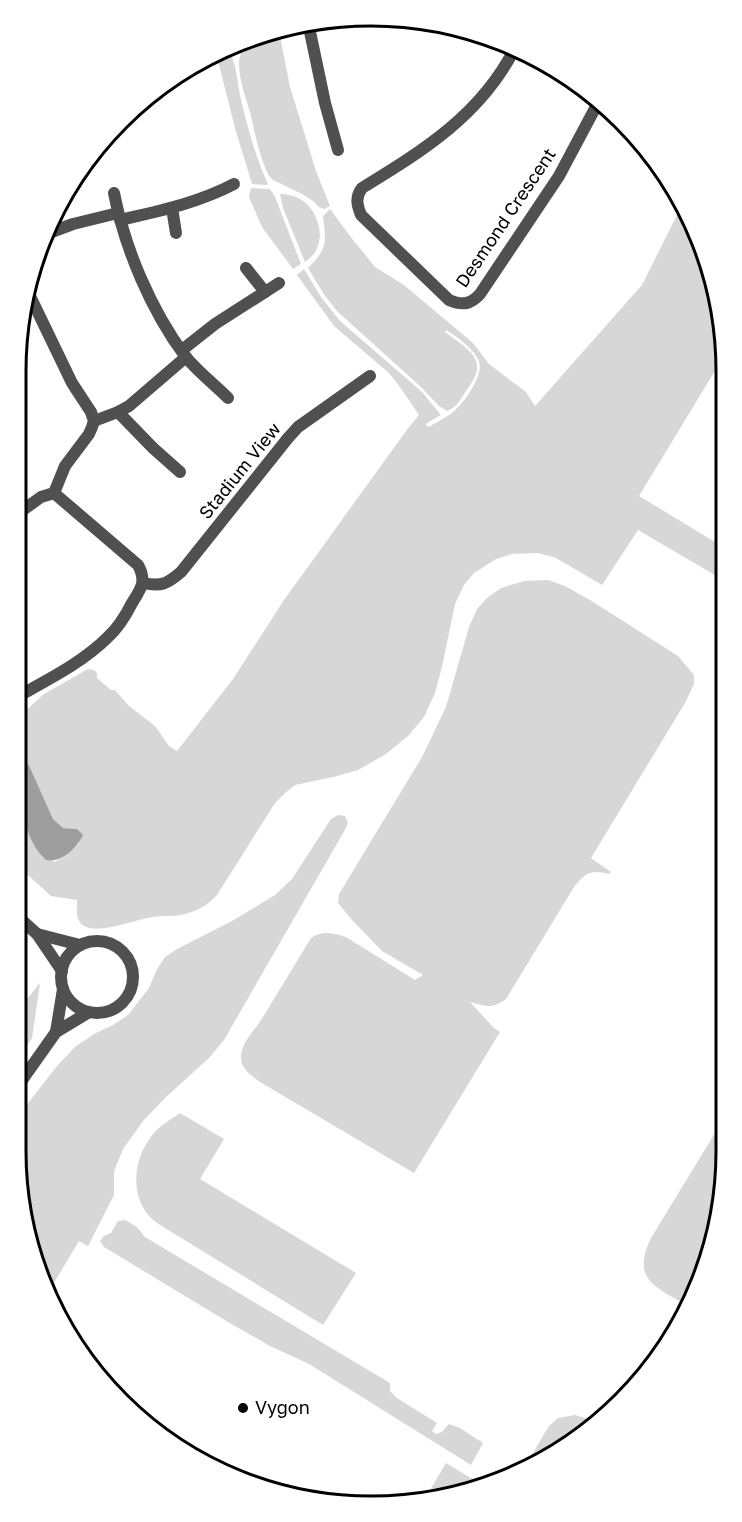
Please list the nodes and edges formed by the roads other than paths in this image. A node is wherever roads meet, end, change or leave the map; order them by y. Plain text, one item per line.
1 (310, 31) edge
2 (511, 56) edge
3 (596, 108) edge
4 (338, 150) dead end
5 (234, 184) dead end
6 (114, 193) dead end
7 (172, 208) junction
8 (119, 217) junction
9 (56, 230) edge
10 (176, 233) dead end
11 (246, 268) dead end
12 (279, 283) dead end
13 (265, 292) junction
14 (33, 301) edge
15 (184, 354) junction
16 (370, 376) dead end
17 (228, 398) dead end
18 (118, 412) junction
19 (94, 421) junction
20 (180, 472) dead end
21 (54, 493) junction
22 (26, 508) edge
23 (143, 583) junction
24 (26, 692) edge
25 (26, 924) edge
26 (37, 934) junction
27 (80, 945) junction
28 (62, 971) junction
29 (63, 989) junction
30 (89, 1012) junction
31 (56, 1032) junction
32 (26, 1074) edge

1 - 4 street
2 - 3 street, Desmond Crescent
5 - 7 street
6 - 8 street
7 - 8 street
7 - 10 street
8 - 9 street
8 - 15 street
11 - 13 street
12 - 13 street
13 - 15 street
14 - 19 street
15 - 17 street
15 - 18 street
16 - 23 street, Stadium View
18 - 19 street
18 - 20 street
19 - 21 street
21 - 22 street
21 - 23 street
23 - 24 street
25 - 26 street
26 - 27 street
26 - 28 street
27 - 28 street
27 - 30 street
28 - 29 street
29 - 30 street
29 - 31 street
30 - 31 street
31 - 32 street

